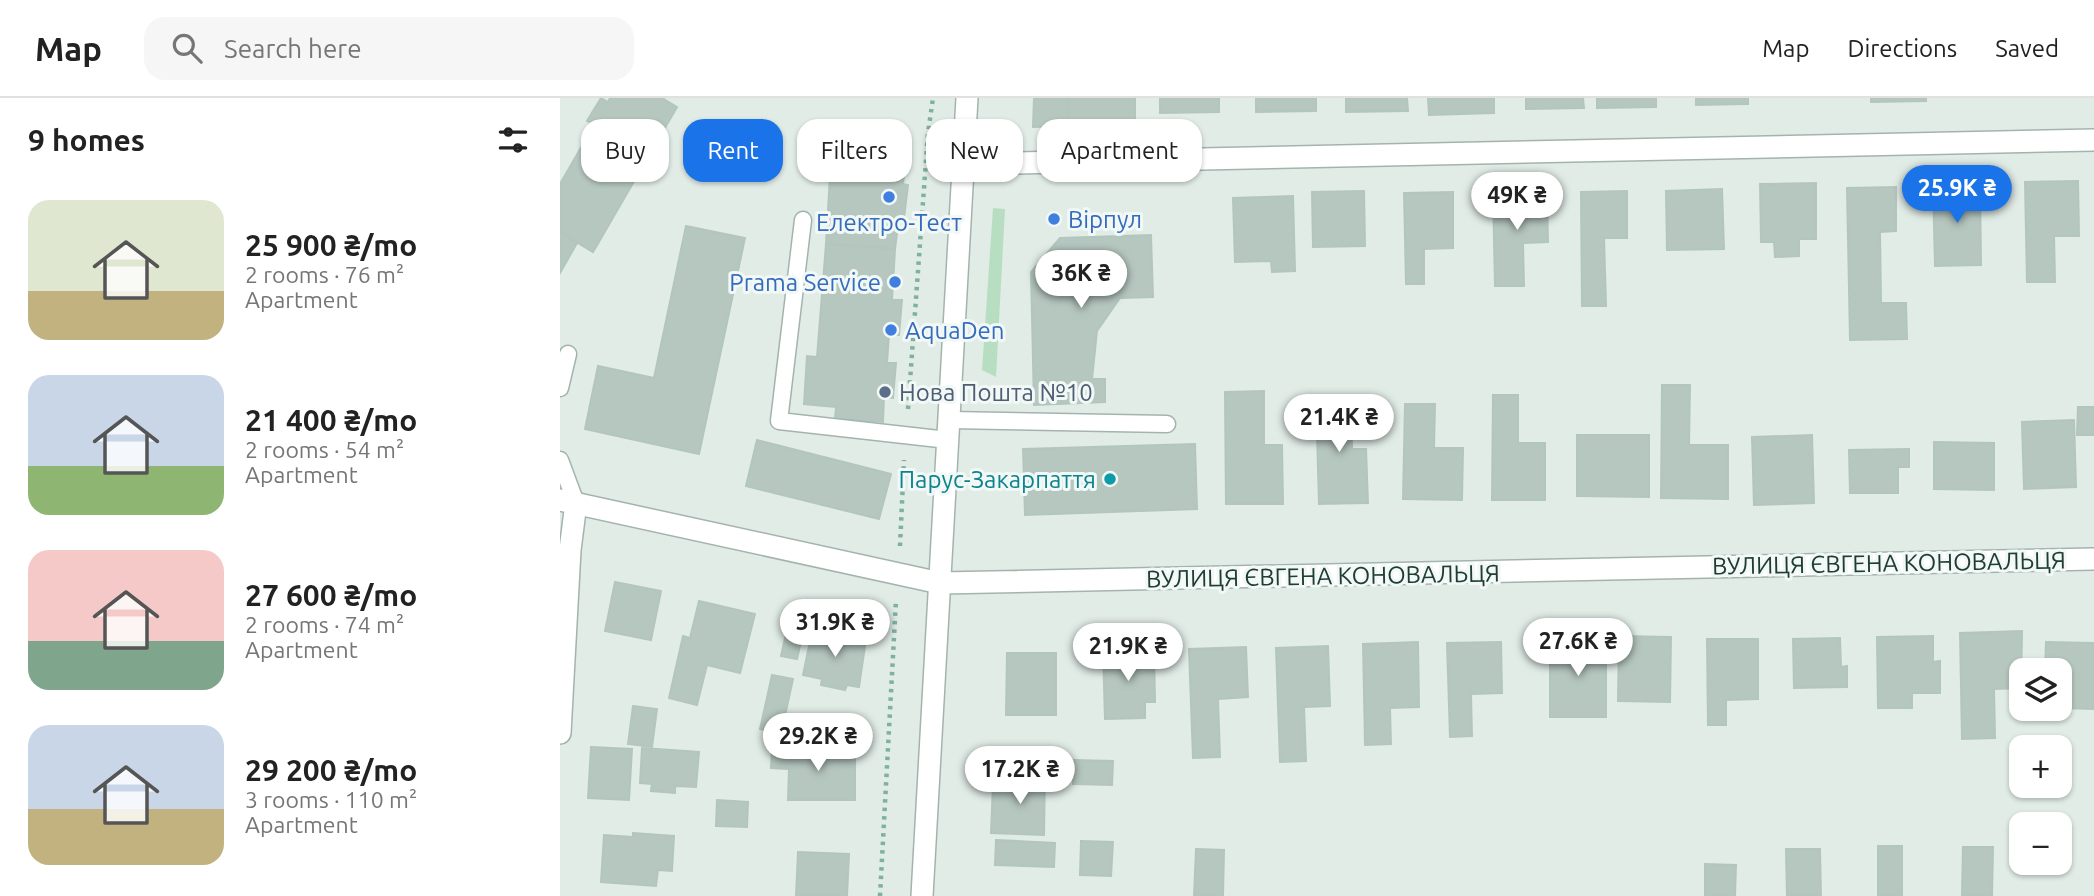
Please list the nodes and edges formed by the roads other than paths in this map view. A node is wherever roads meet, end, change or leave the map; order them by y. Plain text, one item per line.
1 (963, 99) edge
2 (963, 119) edge
3 (2094, 140) edge
4 (1023, 163) edge
5 (963, 182) edge
6 (803, 220) dead end
7 (568, 354) dead end
8 (560, 388) edge
9 (1167, 424) dead end
10 (949, 430) junction
11 (560, 460) edge
12 (568, 502) edge
13 (2094, 559) edge
14 (940, 583) junction
15 (560, 733) edge
16 (922, 896) edge

1 - 2 street
3 - 4 street
5 - 10 street
6 - 10 lane
7 - 8 lane
9 - 10 lane
10 - 14 street
11 - 12 lane
12 - 14 street, ВУЛИЦЯ ЄВГЕНА КОНОВАЛЬЦЯ
12 - 15 street
13 - 14 street, ВУЛИЦЯ ЄВГЕНА КОНОВАЛЬЦЯ
14 - 16 street

